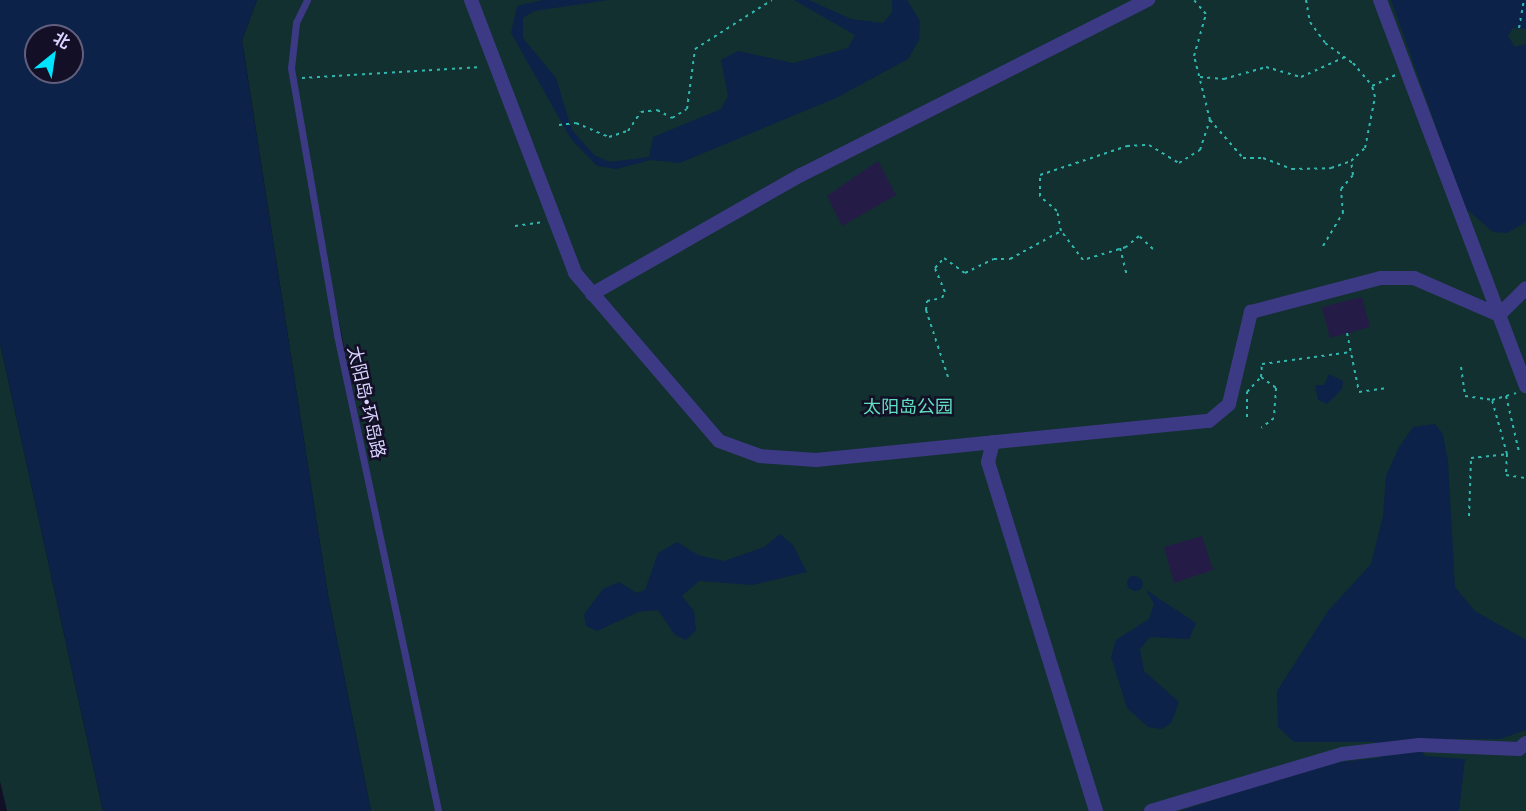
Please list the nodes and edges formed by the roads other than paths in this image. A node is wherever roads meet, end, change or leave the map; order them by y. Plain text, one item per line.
1 (307, 0) edge
2 (471, 0) edge
3 (1148, 0) edge
4 (1380, 0) edge
5 (1526, 288) edge
6 (592, 294) junction
7 (1499, 315) junction
8 (1526, 388) edge
9 (993, 442) junction
10 (1526, 743) edge
11 (438, 811) edge
12 (1096, 811) edge
13 (1151, 811) edge

1 - 11 lane, 太阳岛•环岛路
2 - 6 street
3 - 6 street
4 - 7 street
5 - 7 street
6 - 9 street
7 - 8 street
7 - 9 street
9 - 12 street
10 - 13 street

